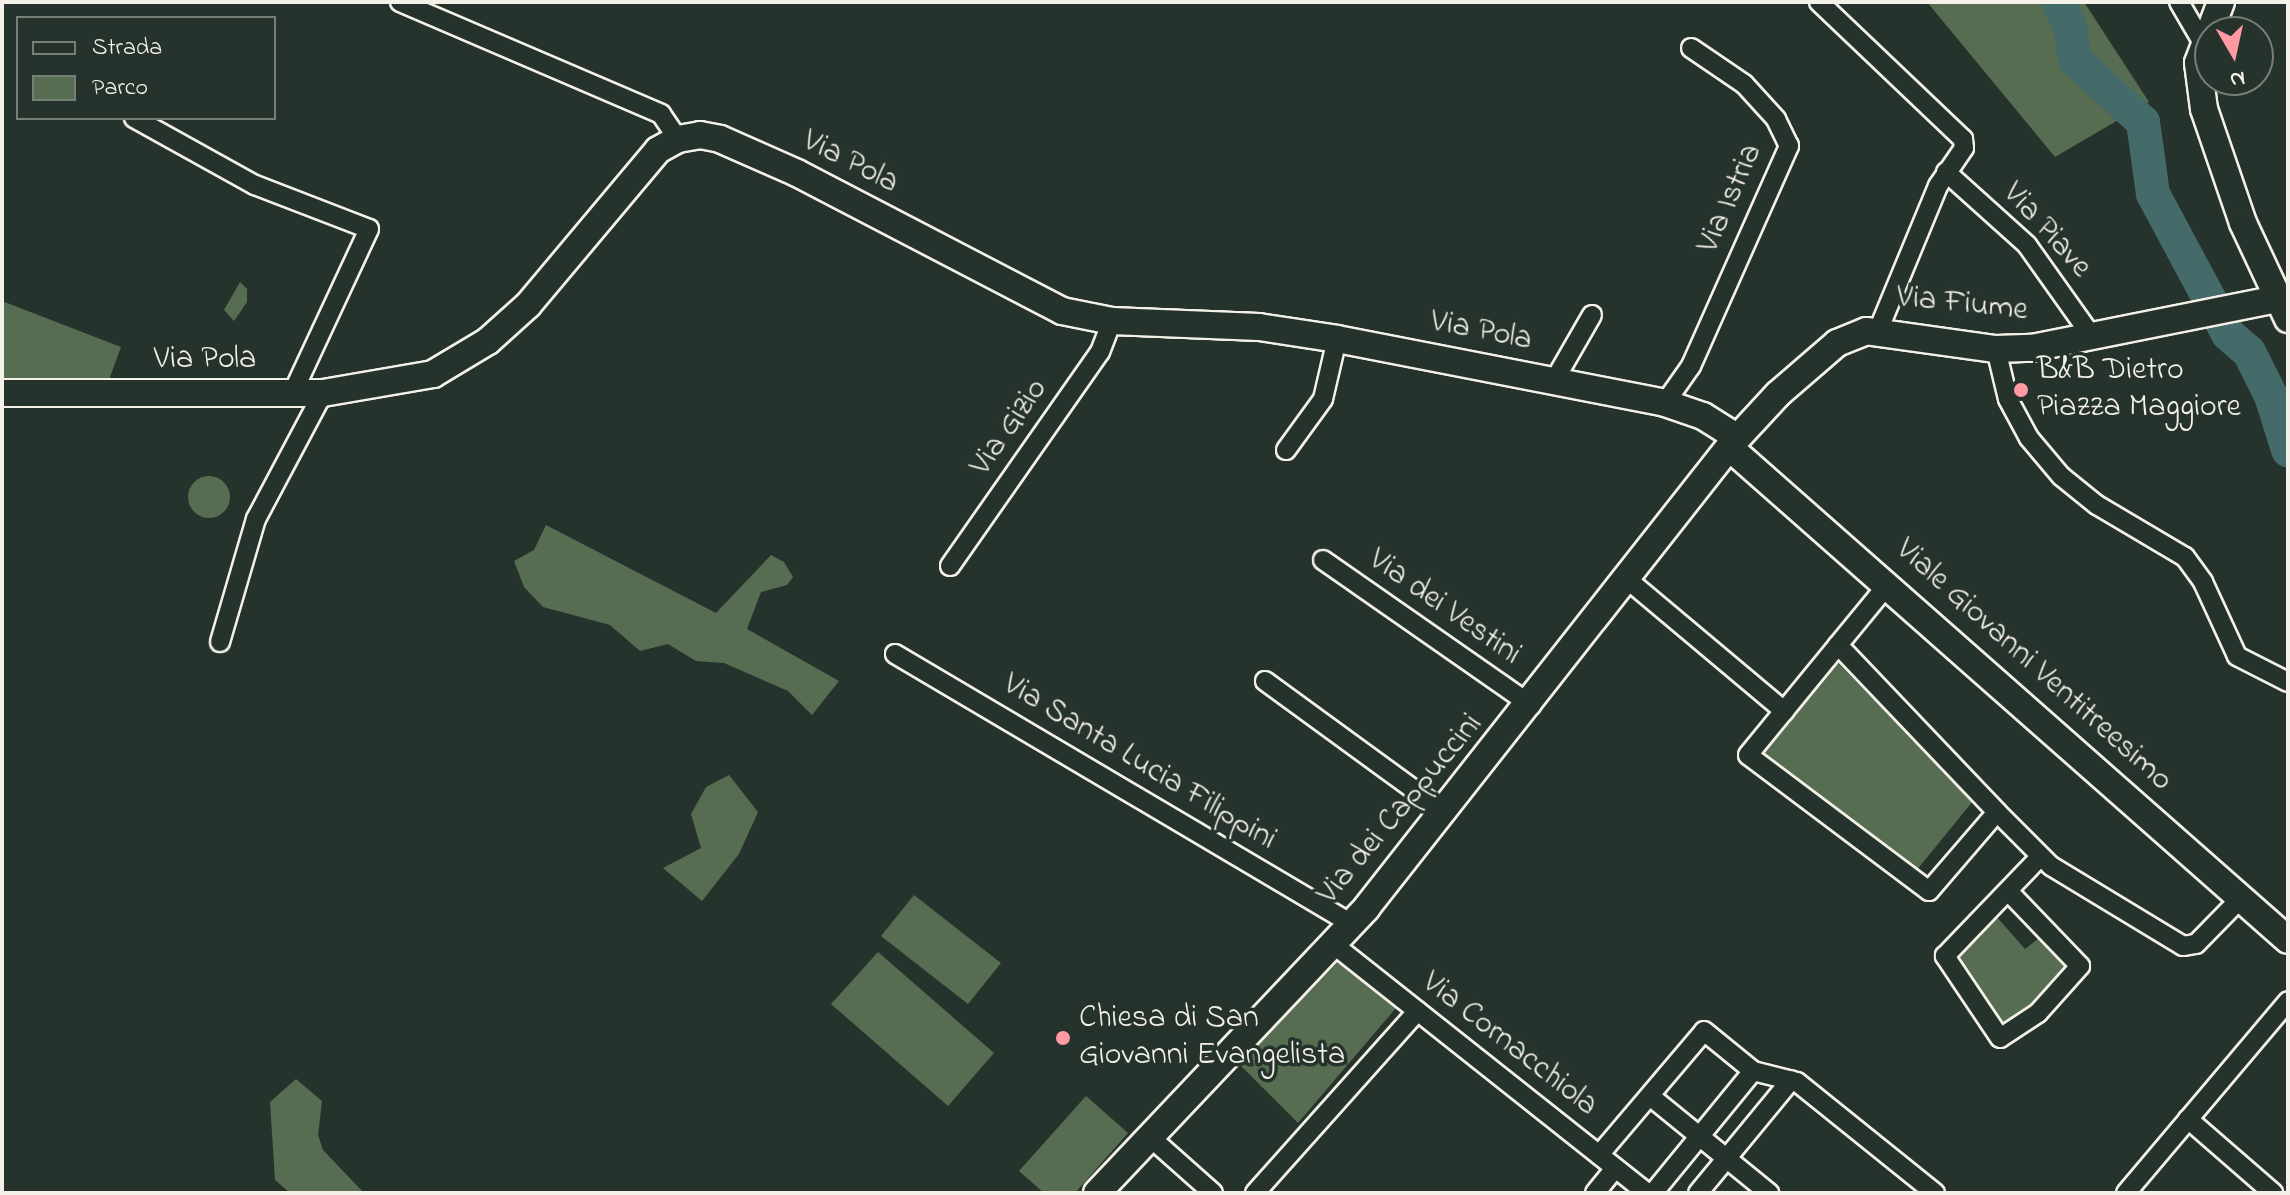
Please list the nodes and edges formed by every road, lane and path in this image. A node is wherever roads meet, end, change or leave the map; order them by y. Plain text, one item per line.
1 (400, 2) edge
2 (1819, 2) edge
3 (2179, 2) edge
4 (2194, 28) edge
5 (1691, 48) dead end
6 (2202, 96) edge
7 (138, 120) edge
8 (678, 139) junction
9 (1946, 172) junction
10 (2282, 309) edge
11 (1592, 315) dead end
12 (1112, 321) junction
13 (1878, 331) junction
14 (2093, 338) junction
15 (1337, 339) junction
16 (1996, 349) junction
17 (1554, 381) junction
18 (2, 393) edge
19 (323, 393) junction
20 (292, 394) junction
21 (1665, 403) junction
22 (1733, 442) junction
23 (1286, 450) dead end
24 (1323, 560) dead end
25 (950, 566) dead end
26 (1628, 580) junction
27 (1889, 583) junction
28 (220, 642) dead end
29 (1838, 645) junction
30 (895, 654) dead end
31 (1265, 681) dead end
32 (2288, 682) edge
33 (1531, 705) junction
34 (1784, 711) junction
35 (1997, 812) junction
36 (1446, 813) junction
37 (2040, 857) junction
38 (2008, 891) junction
39 (2241, 898) junction
40 (1352, 924) junction
41 (2288, 940) edge
42 (1333, 944) junction
43 (2288, 1001) edge
44 (1418, 1011) junction
45 (1753, 1071) junction
46 (1791, 1080) junction
47 (1650, 1096) junction
48 (2188, 1119) junction
49 (1150, 1137) junction
50 (1699, 1137) junction
51 (1599, 1155) junction
52 (1726, 1159) junction
53 (1615, 1168) junction
54 (1097, 1193) edge
55 (1213, 1193) edge
56 (1255, 1193) edge
57 (1595, 1193) edge
58 (1647, 1193) edge
59 (1653, 1193) edge
60 (1698, 1193) edge
61 (1769, 1193) edge
62 (1935, 1193) edge
63 (2126, 1193) edge
64 (2273, 1193) edge

1 - 8 street
2 - 9 street
3 - 4 street
5 - 21 street, Via Istria
6 - 10 street
7 - 20 street
8 - 12 street, Via Pola
8 - 19 street, Via Pola
9 - 13 street
9 - 14 street, Via Piave
10 - 14 street, Via Fiume
11 - 17 street
12 - 15 street, Via Pola
12 - 25 street, Via Gizio
13 - 16 street, Via Fiume
13 - 22 street, Via Fiume
14 - 16 street, Via Fiume
15 - 17 street, Via Pola
15 - 23 street
16 - 32 street
17 - 21 street, Via Pola
18 - 20 street, Via Pola
19 - 20 street, Via Pola
19 - 28 street
21 - 22 street, Via Pola
22 - 26 street, Via dei Cappuccini
22 - 27 street, Viale Giovanni Ventitreesimo
24 - 33 street, Via dei Vestini
26 - 33 street, Via dei Cappuccini
26 - 34 street
27 - 29 street
27 - 39 street, Viale Giovanni Ventitreesimo
29 - 34 street
29 - 35 street
30 - 40 street, Via Santa Lucia Filippini
31 - 36 street
33 - 36 street, Via dei Cappuccini
34 - 35 street
35 - 37 street
36 - 40 street, Via dei Cappuccini
37 - 38 street
37 - 39 street
38 - 38 street
39 - 41 street, Viale Giovanni Ventitreesimo
40 - 42 street, Via dei Cappuccini
42 - 44 street, Via Cornacchiola
42 - 49 street, Via dei Cappuccini
43 - 48 street
44 - 51 street, Via Cornacchiola
44 - 56 street
45 - 46 street
45 - 47 street
45 - 50 street
46 - 52 street
46 - 62 street
47 - 50 street
47 - 51 street
48 - 63 street
48 - 64 street
49 - 54 street, Via dei Cappuccini
49 - 55 street
50 - 52 street
50 - 59 street
51 - 53 street, Via Cornacchiola
52 - 60 street
52 - 61 street
53 - 57 street
53 - 58 street, Via Cornacchiola

